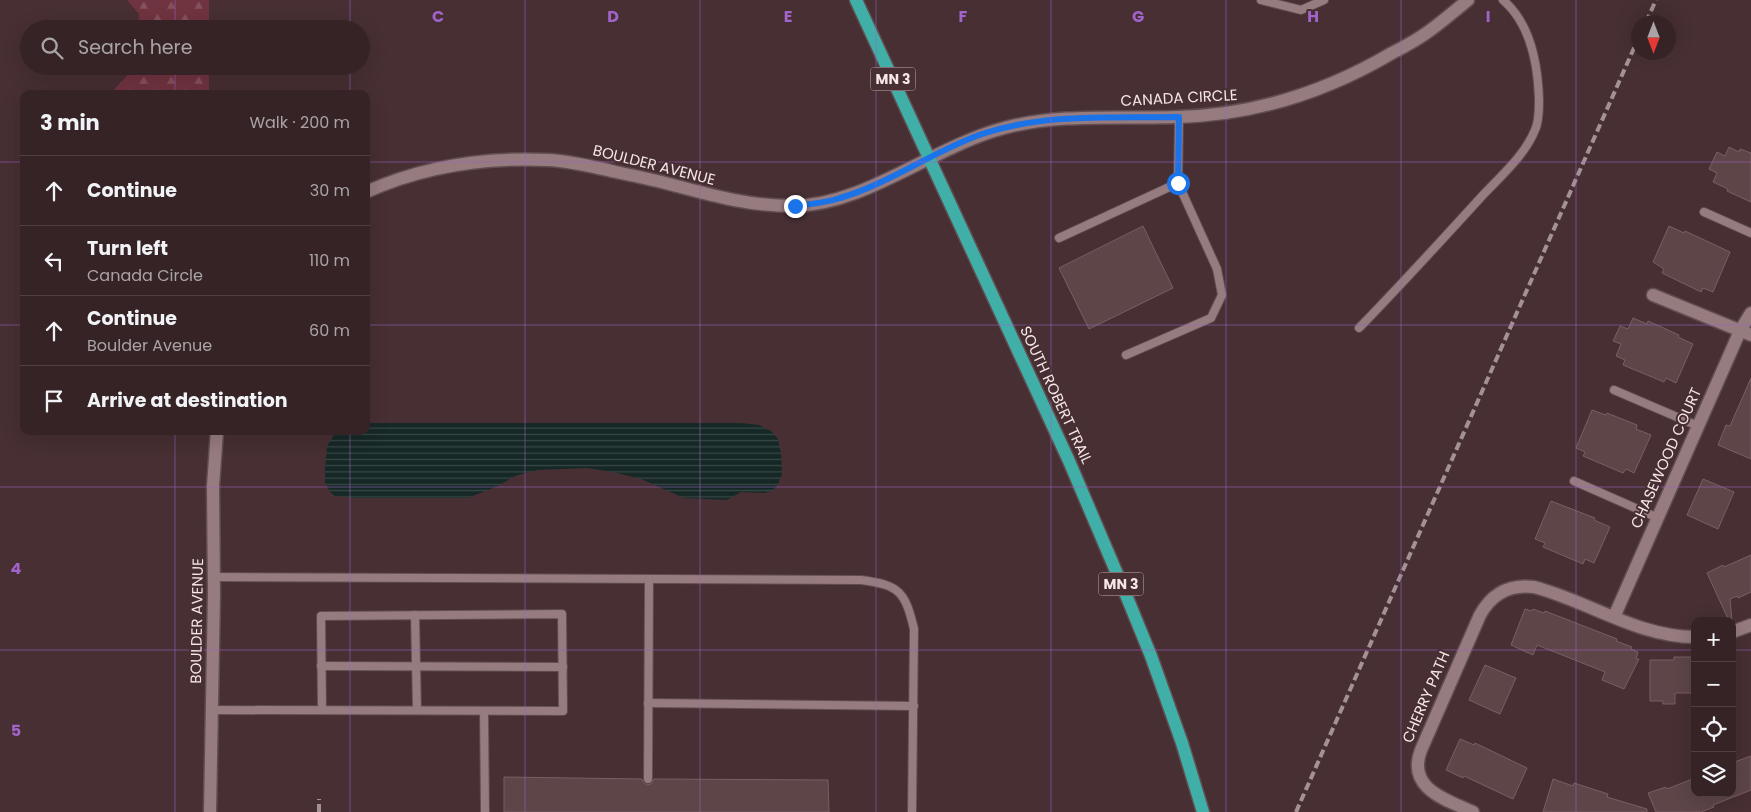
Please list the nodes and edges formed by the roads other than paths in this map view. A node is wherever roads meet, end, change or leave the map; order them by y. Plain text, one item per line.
1 (856, 0) edge
2 (1261, 0) edge
3 (1324, 0) edge
4 (1468, 0) edge
5 (1503, 0) edge
6 (1179, 117) junction
7 (930, 157) junction
8 (1178, 183) junction
9 (370, 190) edge
10 (1704, 212) dead end
11 (1751, 233) edge
12 (1059, 238) dead end
13 (1653, 295) dead end
14 (1751, 313) edge
15 (1359, 328) dead end
16 (1745, 333) edge
17 (1126, 355) dead end
18 (1614, 390) dead end
19 (1698, 426) junction
20 (217, 435) edge
21 (1574, 481) dead end
22 (1658, 518) junction
23 (214, 577) junction
24 (649, 579) junction
25 (415, 615) junction
26 (1614, 617) junction
27 (1751, 625) edge
28 (1736, 631) edge
29 (1691, 637) edge
30 (321, 666) junction
31 (416, 667) junction
32 (563, 668) junction
33 (648, 703) junction
34 (914, 706) junction
35 (212, 710) junction
36 (322, 710) junction
37 (417, 710) junction
38 (484, 711) junction
39 (648, 779) dead end
40 (210, 812) edge
41 (485, 812) edge
42 (912, 812) edge
43 (1203, 812) edge
44 (1473, 812) edge

1 - 7 main road, SOUTH ROBERT TRAIL / MN 3
2 - 3 lane
4 - 6 street, CANADA CIRCLE
5 - 15 lane
6 - 7 street, CANADA CIRCLE
6 - 8 lane
7 - 9 street, BOULDER AVENUE
7 - 43 main road, SOUTH ROBERT TRAIL / MN 3
8 - 12 lane
8 - 17 lane
10 - 11 lane
13 - 16 street
14 - 16 street, CHASEWOOD COURT
16 - 19 street, CHASEWOOD COURT
18 - 19 lane
19 - 22 street, CHASEWOOD COURT
20 - 23 street, BOULDER AVENUE
21 - 22 lane
22 - 26 street, CHASEWOOD COURT
23 - 24 lane
23 - 35 street, BOULDER AVENUE
24 - 33 lane
24 - 34 lane
25 - 30 lane
25 - 31 lane
25 - 32 lane
26 - 29 street
26 - 44 street, CHERRY PATH
27 - 28 street
30 - 31 lane
30 - 36 lane
31 - 32 lane
31 - 37 lane
32 - 38 lane
33 - 34 lane
33 - 39 lane
34 - 42 lane
35 - 36 lane
35 - 40 street, BOULDER AVENUE
36 - 37 lane
37 - 38 lane
38 - 41 lane

